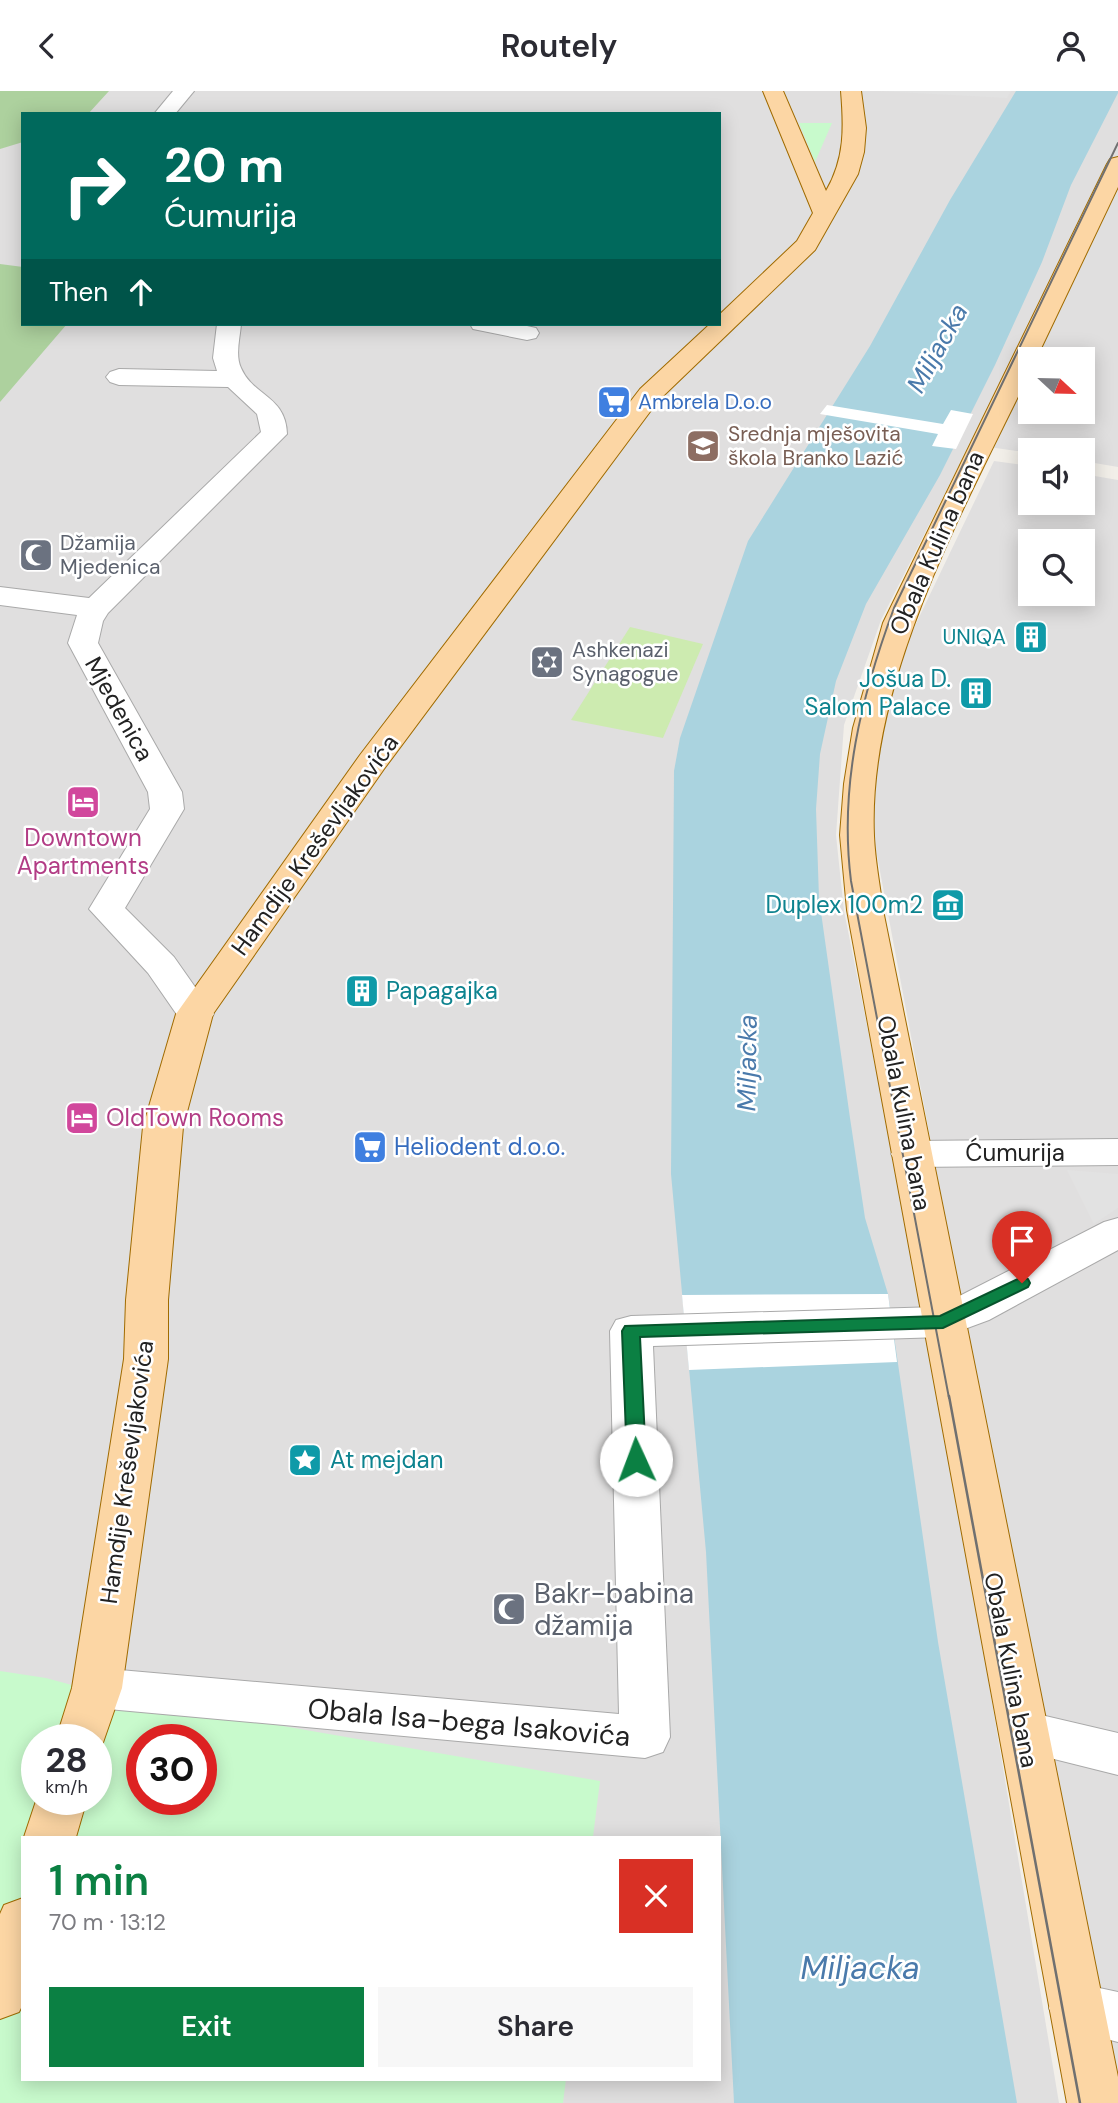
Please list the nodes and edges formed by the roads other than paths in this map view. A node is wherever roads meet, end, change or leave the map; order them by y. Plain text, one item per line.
1 (184, 91) edge
2 (773, 91) edge
3 (851, 91) edge
4 (166, 112) edge
5 (1118, 164) edge
6 (825, 214) junction
7 (229, 326) edge
8 (492, 326) edge
9 (527, 333) dead end
10 (119, 377) dead end
11 (234, 379) junction
12 (0, 596) edge
13 (96, 608) junction
14 (195, 1014) junction
15 (1118, 1153) edge
16 (911, 1154) junction
17 (1118, 1232) edge
18 (943, 1322) junction
19 (97, 1688) junction
20 (86, 1724) edge
21 (1024, 1732) junction
22 (1118, 1754) edge
23 (57, 1815) edge
24 (50, 1836) edge
25 (21, 1928) edge
26 (0, 1994) edge
27 (1097, 2012) edge
28 (1095, 2103) edge

1 - 4 street
2 - 6 main road
3 - 6 main road, Hamdije Kreševljakovića
5 - 16 main road, Obala Kulina bana
6 - 14 main road, Hamdije Kreševljakovića
7 - 11 street
8 - 9 street
10 - 11 street
11 - 13 street, Mjedenica
12 - 13 street
13 - 14 street, Mjedenica
14 - 19 main road, Hamdije Kreševljakovića
15 - 16 street, Ćumurija
16 - 18 main road, Obala Kulina bana
17 - 18 street
18 - 19 street, Obala Isa-bega Isakovića
18 - 21 main road, Obala Kulina bana
19 - 20 main road, Hamdije Kreševljakovića
21 - 22 street
21 - 27 main road, Obala Kulina bana
23 - 24 main road
25 - 26 main road
27 - 28 main road, Obala Kulina bana

